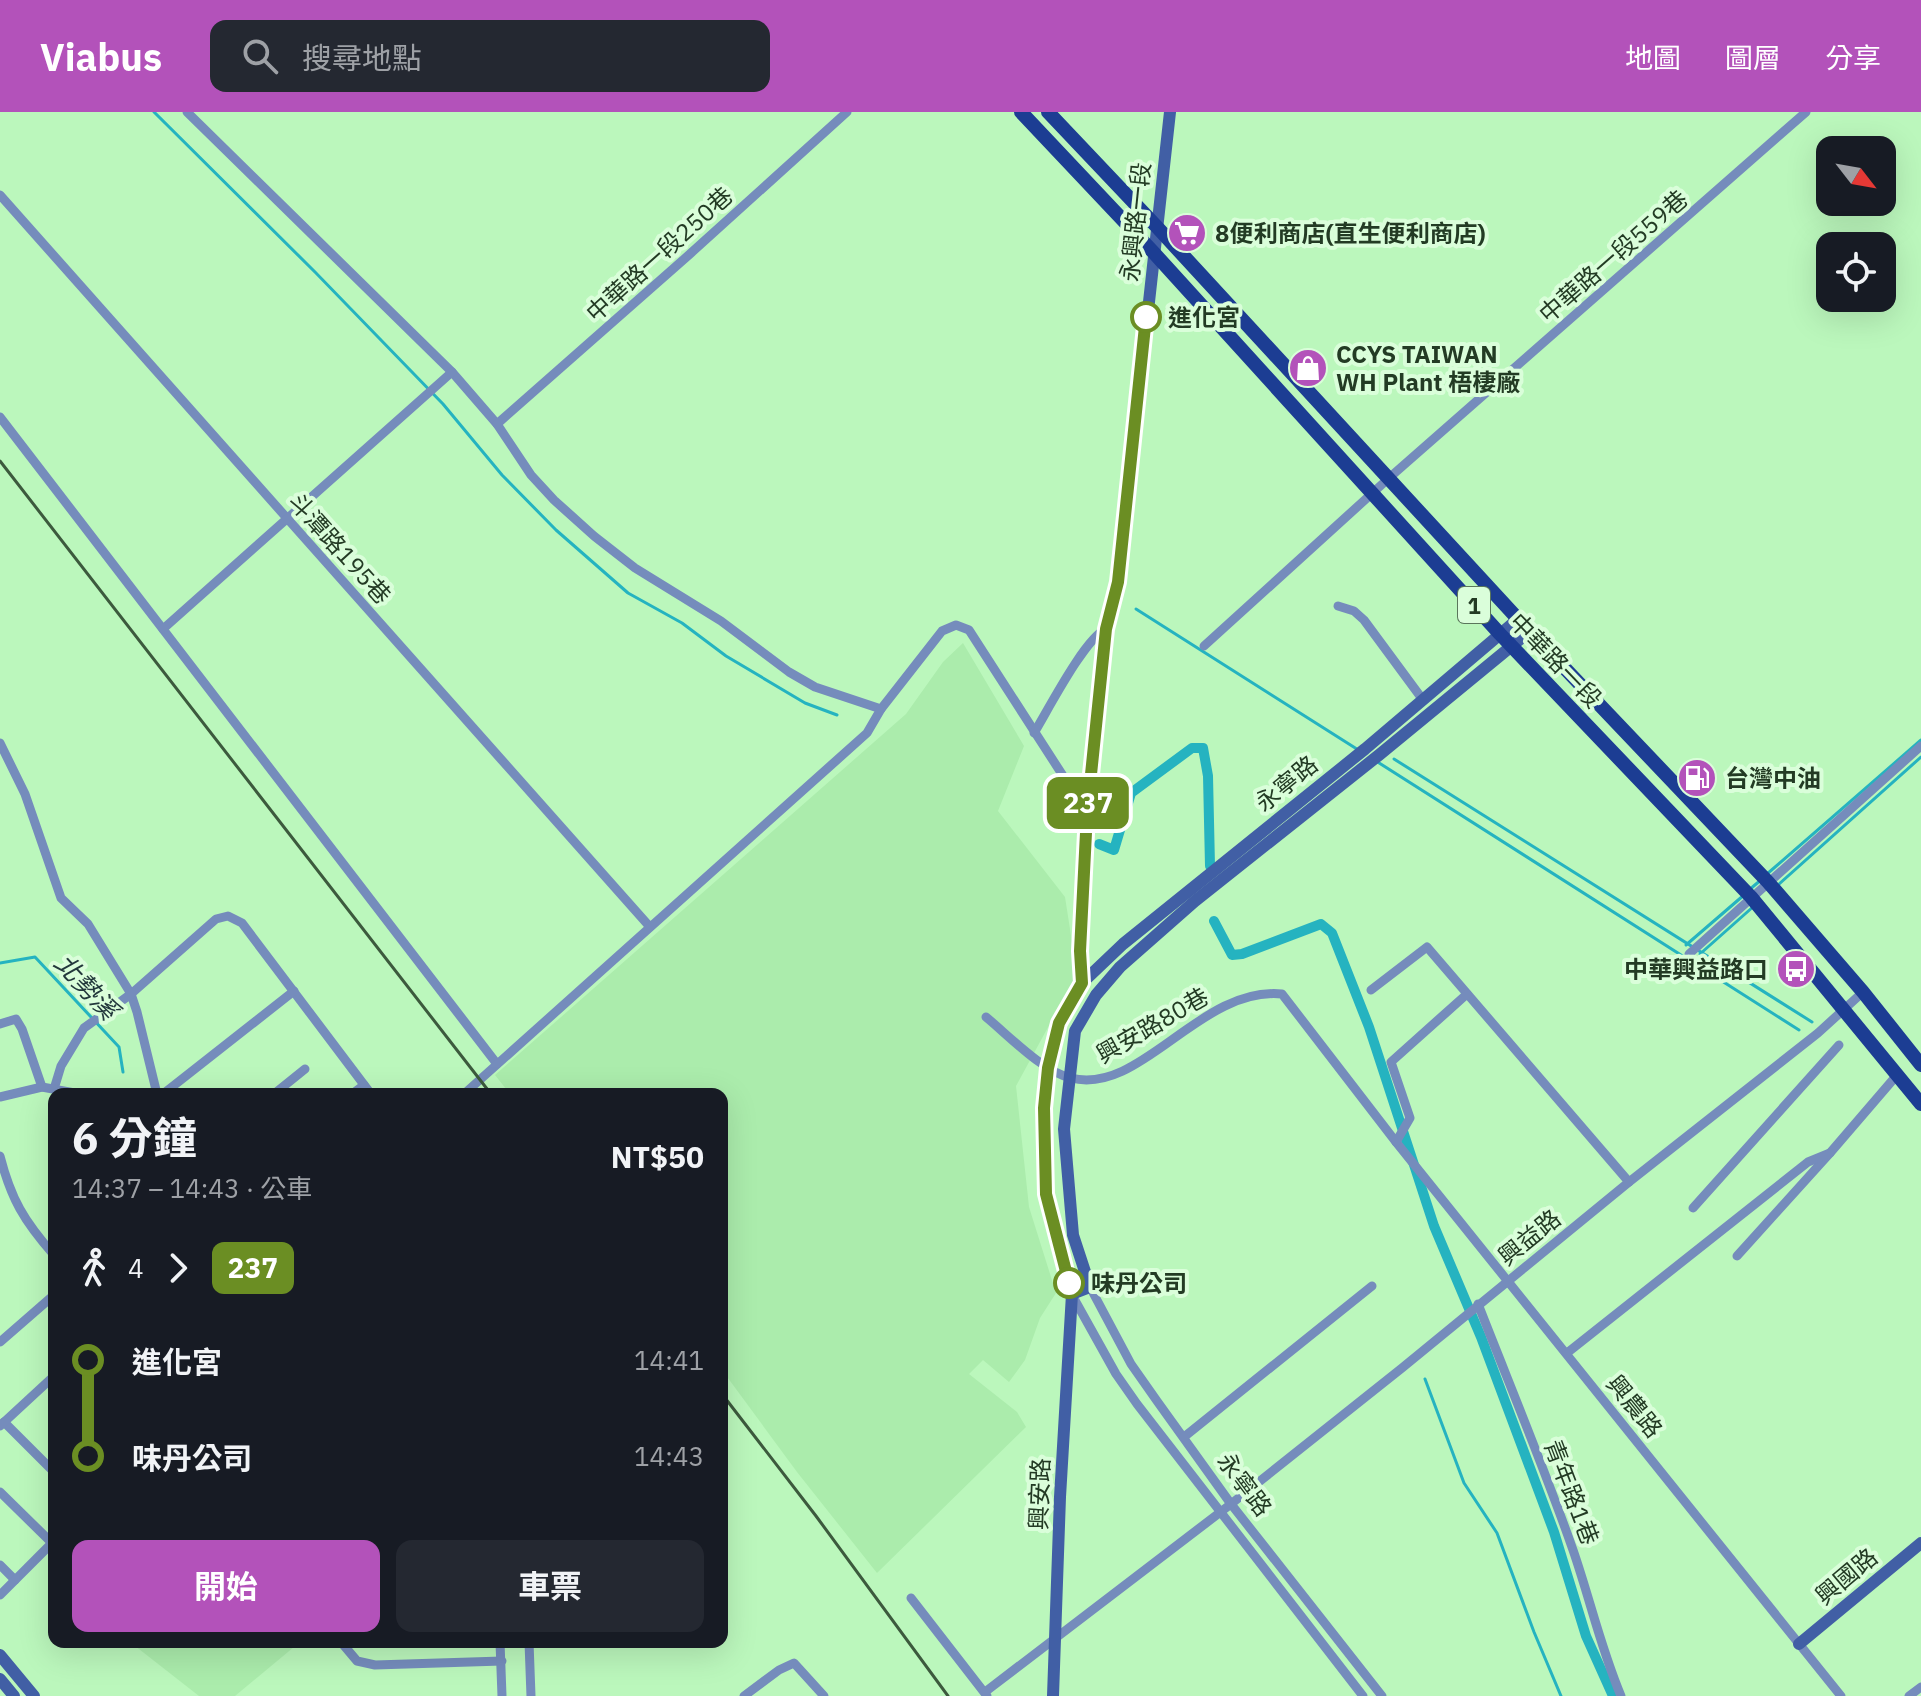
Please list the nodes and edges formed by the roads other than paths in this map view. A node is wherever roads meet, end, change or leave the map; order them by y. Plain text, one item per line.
1 (187, 112) edge
2 (847, 112) edge
3 (1021, 112) edge
4 (1048, 112) edge
5 (1170, 112) edge
6 (1806, 112) edge
7 (0, 195) edge
8 (1157, 227) junction
9 (1154, 253) junction
10 (452, 372) junction
11 (0, 417) edge
12 (497, 424) junction
13 (1389, 478) junction
14 (1373, 492) junction
15 (288, 520) junction
16 (1338, 606) dead end
17 (1518, 619) junction
18 (163, 629) junction
19 (1106, 629) junction
20 (1530, 631) junction
21 (1500, 634) junction
22 (1204, 646) dead end
23 (1513, 647) junction
24 (1423, 700) junction
25 (881, 709) junction
26 (1034, 733) junction
27 (0, 743) edge
28 (1921, 746) edge
29 (1087, 813) junction
30 (1768, 882) junction
31 (1751, 897) junction
32 (650, 927) junction
33 (1689, 954) dead end
34 (1082, 983) junction
35 (1371, 990) dead end
36 (294, 991) junction
37 (1863, 992) junction
38 (131, 994) junction
39 (1467, 994) junction
40 (1096, 995) junction
41 (1845, 1010) junction
42 (986, 1017) dead end
43 (0, 1024) edge
44 (1839, 1045) dead end
45 (497, 1064) junction
46 (1921, 1065) edge
47 (1048, 1068) junction
48 (305, 1069) dead end
49 (1897, 1075) junction
50 (1068, 1078) junction
51 (42, 1087) junction
52 (48, 1088) edge
53 (54, 1088) edge
54 (156, 1088) edge
55 (171, 1088) edge
56 (281, 1088) edge
57 (367, 1088) edge
58 (471, 1088) edge
59 (0, 1097) edge
60 (1921, 1104) edge
61 (1396, 1142) junction
62 (1830, 1153) junction
63 (0, 1156) edge
64 (1629, 1182) junction
65 (1693, 1208) dead end
66 (48, 1248) edge
67 (1737, 1256) dead end
68 (1508, 1280) junction
69 (1372, 1286) dead end
70 (1090, 1287) junction
71 (1072, 1294) junction
72 (48, 1300) edge
73 (1478, 1304) junction
74 (1, 1341) edge
75 (1567, 1353) junction
76 (48, 1382) edge
77 (2, 1424) edge
78 (1184, 1437) junction
79 (48, 1466) edge
80 (0, 1492) edge
81 (1231, 1504) junction
82 (1220, 1512) junction
83 (48, 1537) edge
84 (1921, 1543) edge
85 (48, 1547) edge
86 (0, 1565) edge
87 (15, 1580) junction
88 (0, 1595) edge
89 (911, 1598) dead end
90 (1054, 1637) junction
91 (1799, 1644) junction
92 (346, 1648) edge
93 (501, 1648) edge
94 (529, 1648) edge
95 (0, 1655) edge
96 (502, 1661) junction
97 (0, 1679) edge
98 (1921, 1687) edge
99 (986, 1694) edge
100 (14, 1696) edge
101 (34, 1696) edge
102 (502, 1696) edge
103 (531, 1696) edge
104 (744, 1696) edge
105 (824, 1696) edge
106 (1053, 1696) edge
107 (1363, 1696) edge
108 (1382, 1696) edge
109 (1621, 1696) edge
110 (1841, 1696) edge
111 (1909, 1696) edge

1 - 10 street
2 - 12 street, 中華路一段250巷
3 - 9 main road, 中華路一段 / 1
4 - 8 main road, 中華路一段 / 1
5 - 8 street, 永興路一段
6 - 13 street, 中華路一段559巷
7 - 15 street, 斗潭路195巷
8 - 9 street, 永興路一段
8 - 13 main road, 中華路一段 / 1
9 - 14 main road, 中華路一段 / 1
9 - 19 street, 永興路一段
10 - 12 street
10 - 15 street
11 - 18 street
12 - 25 street
13 - 14 street, 中華路一段559巷
13 - 17 main road, 中華路一段 / 1
14 - 21 main road, 中華路一段 / 1
14 - 22 street, 中華路一段559巷
15 - 18 street
15 - 32 street, 斗潭路195巷
16 - 24 street
17 - 20 main road, 中華路一段 / 1
17 - 21 street, 永寧路
18 - 45 street
19 - 26 street
19 - 29 street, 永興路一段
20 - 23 street, 永寧路
20 - 30 main road, 中華路一段 / 1
21 - 23 main road, 中華路一段 / 1
21 - 24 street, 永寧路
23 - 31 main road, 中華路一段 / 1
23 - 40 street, 永寧路
24 - 34 street, 永寧路
25 - 26 street
25 - 32 street
26 - 29 street
27 - 38 street
28 - 30 street
29 - 34 street
30 - 31 street
30 - 37 main road, 中華路一段 / 1
31 - 33 street
31 - 41 main road, 中華路一段 / 1
32 - 45 street
34 - 40 street
34 - 47 street, 興安路
35 - 39 street
36 - 38 street
36 - 55 street
36 - 57 street
37 - 41 street, 興益路
37 - 46 main road, 中華路一段 / 1
38 - 53 street
38 - 54 street
39 - 61 street
39 - 64 street
40 - 50 street
41 - 49 main road, 中華路一段 / 1
41 - 64 street, 興益路
42 - 47 street, 興安路80巷
43 - 51 street
44 - 65 street
45 - 58 street
47 - 50 street, 興安路80巷
47 - 71 street, 興安路
48 - 56 street
49 - 60 main road, 中華路一段 / 1
49 - 62 street
50 - 61 street, 興安路80巷
50 - 70 street
51 - 52 street
51 - 59 street
61 - 68 street, 興農路
62 - 67 street
62 - 75 street
63 - 66 street
64 - 68 street, 興益路
68 - 73 street, 興益路
68 - 75 street, 興農路
69 - 78 street
70 - 71 street
70 - 78 street, 永寧路
71 - 82 street, 永寧路
71 - 90 street, 興安路
72 - 74 street
73 - 81 street, 興益路
73 - 109 street, 青年路1巷
75 - 91 street, 興農路
76 - 77 street
77 - 79 street
78 - 81 street, 永寧路
80 - 83 street
81 - 82 street, 興益路
81 - 108 street, 永寧路
82 - 90 street, 興益路
82 - 107 street, 永寧路
84 - 91 street, 興國路
85 - 87 street
86 - 87 street
87 - 88 street
89 - 99 street
90 - 99 street, 興益路
90 - 106 street, 興安路
91 - 110 street, 興農路
92 - 96 street
93 - 96 street
94 - 103 street
95 - 101 street
96 - 102 street
97 - 100 street
98 - 111 street
104 - 105 street

